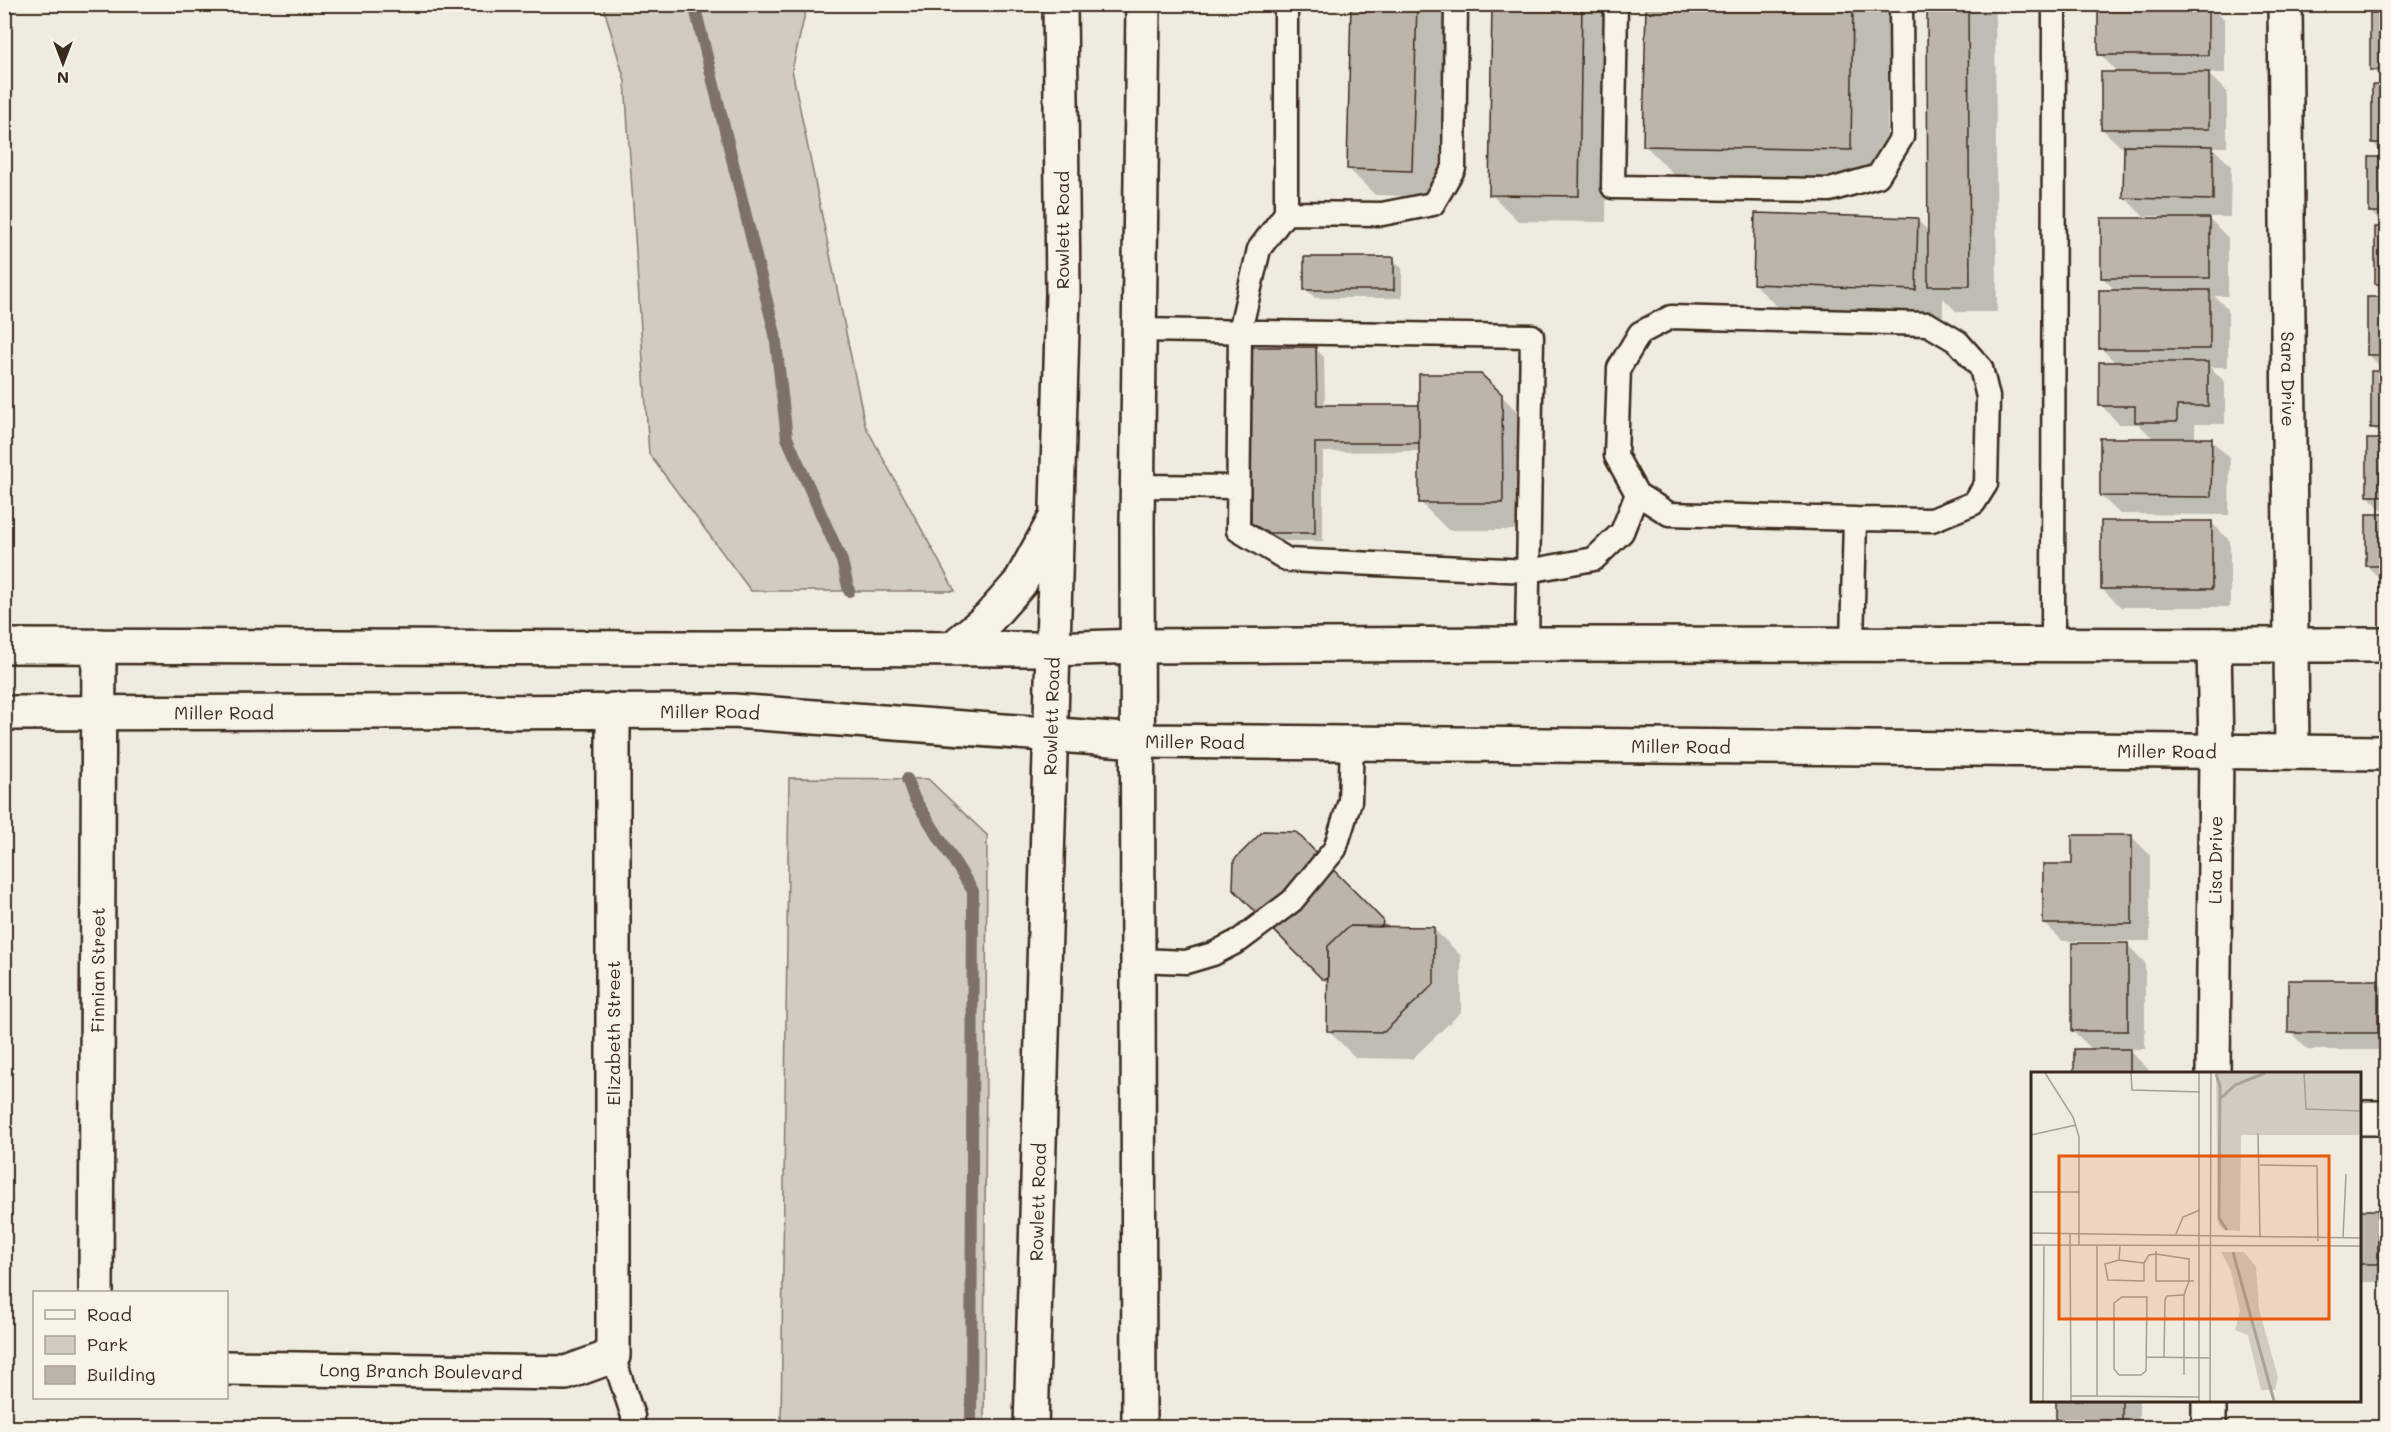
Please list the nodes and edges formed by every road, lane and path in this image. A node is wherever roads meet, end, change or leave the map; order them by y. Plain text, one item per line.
1 (1060, 4) edge
2 (1143, 4) edge
3 (1286, 4) edge
4 (1456, 4) edge
5 (1616, 4) edge
6 (1901, 4) edge
7 (2054, 4) edge
8 (2285, 4) edge
9 (1286, 213) junction
10 (1139, 330) junction
11 (1240, 331) junction
12 (1137, 486) junction
13 (1238, 487) junction
14 (1637, 494) junction
15 (1057, 516) junction
16 (1856, 519) junction
17 (1528, 571) junction
18 (2289, 643) junction
19 (1527, 644) junction
20 (1852, 644) junction
21 (2053, 644) junction
22 (2214, 645) junction
23 (2386, 645) edge
24 (4, 646) edge
25 (99, 646) junction
26 (1138, 646) junction
27 (953, 648) junction
28 (1052, 649) junction
29 (613, 710) junction
30 (99, 712) junction
31 (4, 713) edge
32 (1048, 734) junction
33 (1139, 741) junction
34 (1352, 744) junction
35 (2216, 751) junction
36 (2292, 752) junction
37 (2386, 753) edge
38 (1139, 960) junction
39 (2213, 1072) edge
40 (2361, 1118) edge
41 (2386, 1118) edge
42 (96, 1291) edge
43 (613, 1356) junction
44 (228, 1368) edge
45 (2209, 1402) edge
46 (633, 1428) edge
47 (1031, 1428) edge
48 (1139, 1428) edge
49 (2209, 1428) edge

1 - 15 main road, Rowlett Road
2 - 10 main road
3 - 9 lane
4 - 9 lane
5 - 6 lane
7 - 21 lane
8 - 18 main road, Sara Drive
9 - 11 lane
10 - 11 lane
10 - 12 main road
11 - 13 lane
11 - 17 lane
12 - 13 lane
12 - 26 main road
13 - 17 lane
14 - 16 lane
14 - 16 lane
14 - 17 lane
15 - 27 main road
15 - 28 main road, Rowlett Road
16 - 20 lane
17 - 19 lane
18 - 22 main road
18 - 23 main road
18 - 36 main road, Sara Drive
19 - 20 main road
19 - 26 main road
20 - 21 main road
21 - 22 main road
22 - 35 main road, Lisa Drive
24 - 25 main road
25 - 27 main road
25 - 30 main road, Finnian Street
26 - 28 main road
26 - 33 main road
27 - 28 main road
28 - 32 main road, Rowlett Road
29 - 30 main road, Miller Road
29 - 32 main road, Miller Road
29 - 43 main road, Elizabeth Street
30 - 31 main road, Miller Road
30 - 42 main road, Finnian Street
32 - 33 main road, Miller Road
32 - 47 main road, Rowlett Road
33 - 34 main road, Miller Road
33 - 38 main road
34 - 35 main road, Miller Road
34 - 38 lane
35 - 36 main road, Miller Road
35 - 39 main road, Lisa Drive
36 - 37 main road, Miller Road
38 - 48 main road
40 - 41 main road
43 - 44 main road, Long Branch Boulevard
43 - 46 lane
45 - 49 main road

